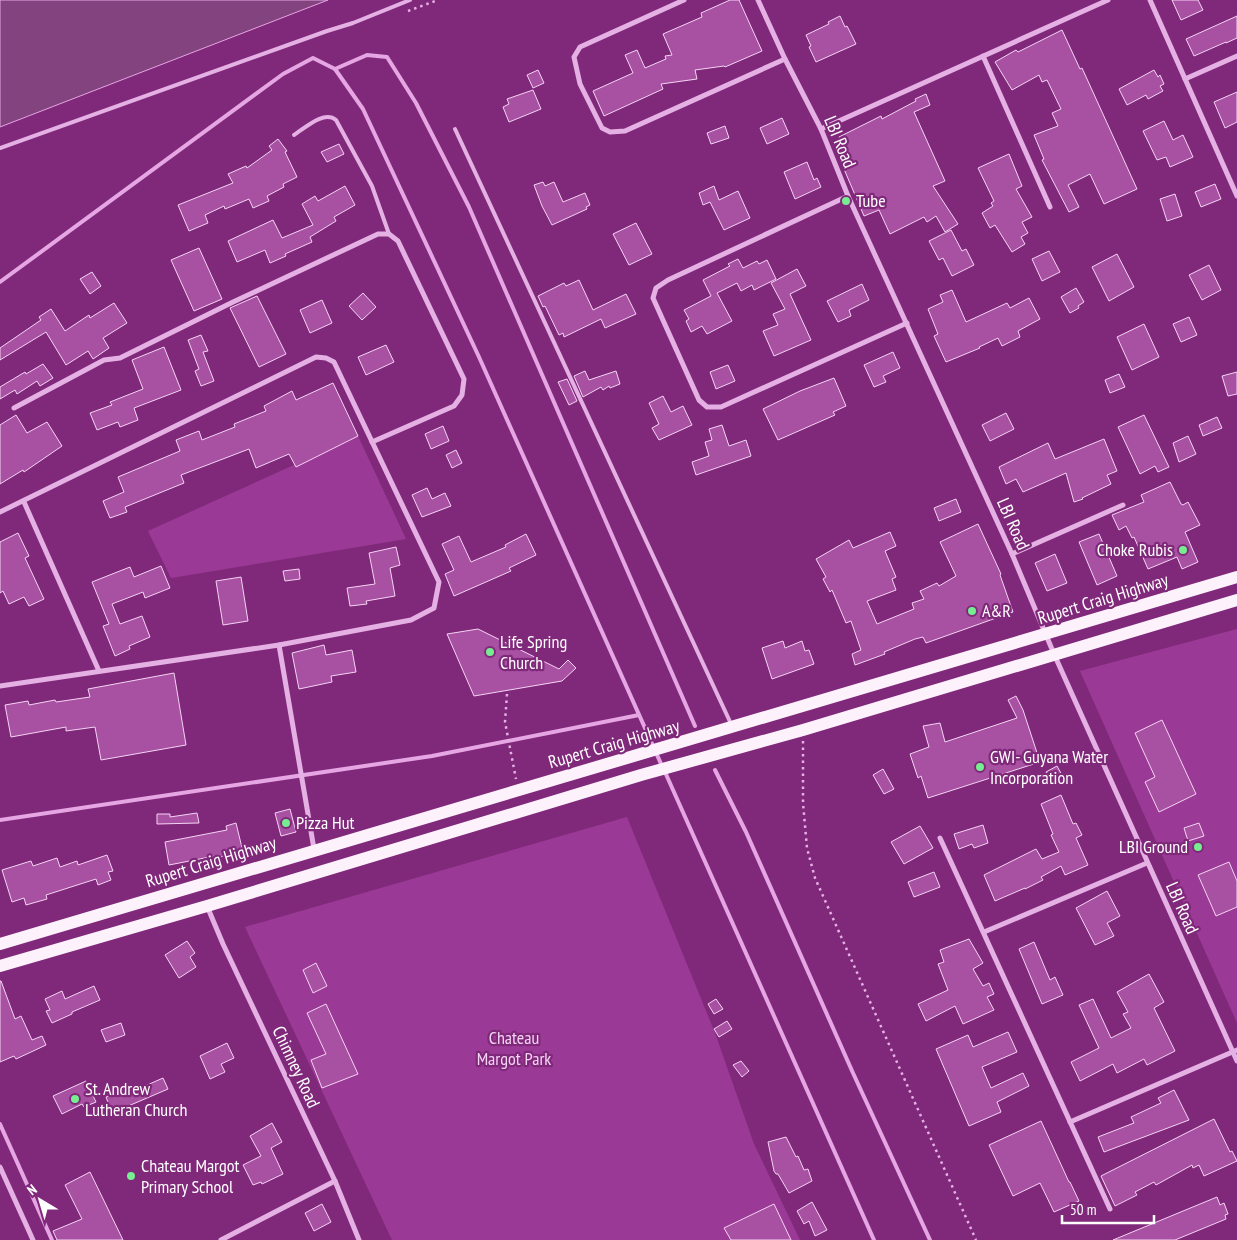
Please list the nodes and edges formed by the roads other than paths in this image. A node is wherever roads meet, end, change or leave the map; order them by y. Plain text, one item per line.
1 (410, 0) edge
2 (684, 0) edge
3 (758, 0) edge
4 (1108, 0) edge
5 (1150, 0) edge
6 (983, 56) junction
7 (1237, 56) edge
8 (785, 59) junction
9 (1185, 79) junction
10 (820, 129) junction
11 (455, 130) dead end
12 (294, 135) dead end
13 (0, 148) edge
14 (848, 196) junction
15 (1237, 196) edge
16 (1050, 207) dead end
17 (389, 234) junction
18 (907, 323) junction
19 (14, 408) dead end
20 (372, 442) junction
21 (24, 502) junction
22 (1123, 505) dead end
23 (0, 512) edge
24 (1012, 554) junction
25 (1237, 577) edge
26 (1237, 600) edge
27 (1045, 635) junction
28 (279, 645) junction
29 (1054, 654) junction
30 (99, 670) junction
31 (0, 686) edge
32 (732, 728) junction
33 (940, 838) dead end
34 (314, 850) junction
35 (1147, 863) junction
36 (208, 906) junction
37 (984, 932) junction
38 (0, 944) edge
39 (0, 966) edge
40 (1235, 1051) edge
41 (1237, 1062) edge
42 (1070, 1122) junction
43 (0, 1167) edge
44 (334, 1182) junction
45 (1110, 1209) dead end
46 (33, 1240) edge
47 (221, 1240) edge
48 (359, 1240) edge

1 - 13 lane
2 - 8 street
3 - 8 street, LBI Road
4 - 6 street
5 - 9 street
6 - 10 street
6 - 16 street
7 - 9 street
8 - 10 street, LBI Road
9 - 15 street
10 - 14 street, LBI Road
11 - 32 lane
12 - 17 lane
14 - 18 street, LBI Road
14 - 18 street
17 - 19 street
17 - 20 street
18 - 24 street, LBI Road
20 - 21 street
20 - 28 street
21 - 23 street
21 - 30 street
22 - 24 street
24 - 27 street, LBI Road
25 - 27 main road, Rupert Craig Highway
26 - 29 main road
27 - 29 street, LBI Road
27 - 32 main road, Rupert Craig Highway
28 - 30 street
28 - 34 street
29 - 35 street, LBI Road
29 - 36 main road
30 - 31 street
32 - 34 main road, Rupert Craig Highway
33 - 37 street
34 - 38 main road, Rupert Craig Highway
35 - 37 street
35 - 40 street, LBI Road
36 - 39 main road
36 - 44 street, Chimney Road
37 - 42 street
40 - 41 street, LBI Road
40 - 42 street
42 - 45 street
43 - 46 street
44 - 47 street
44 - 48 street, Chimney Road

